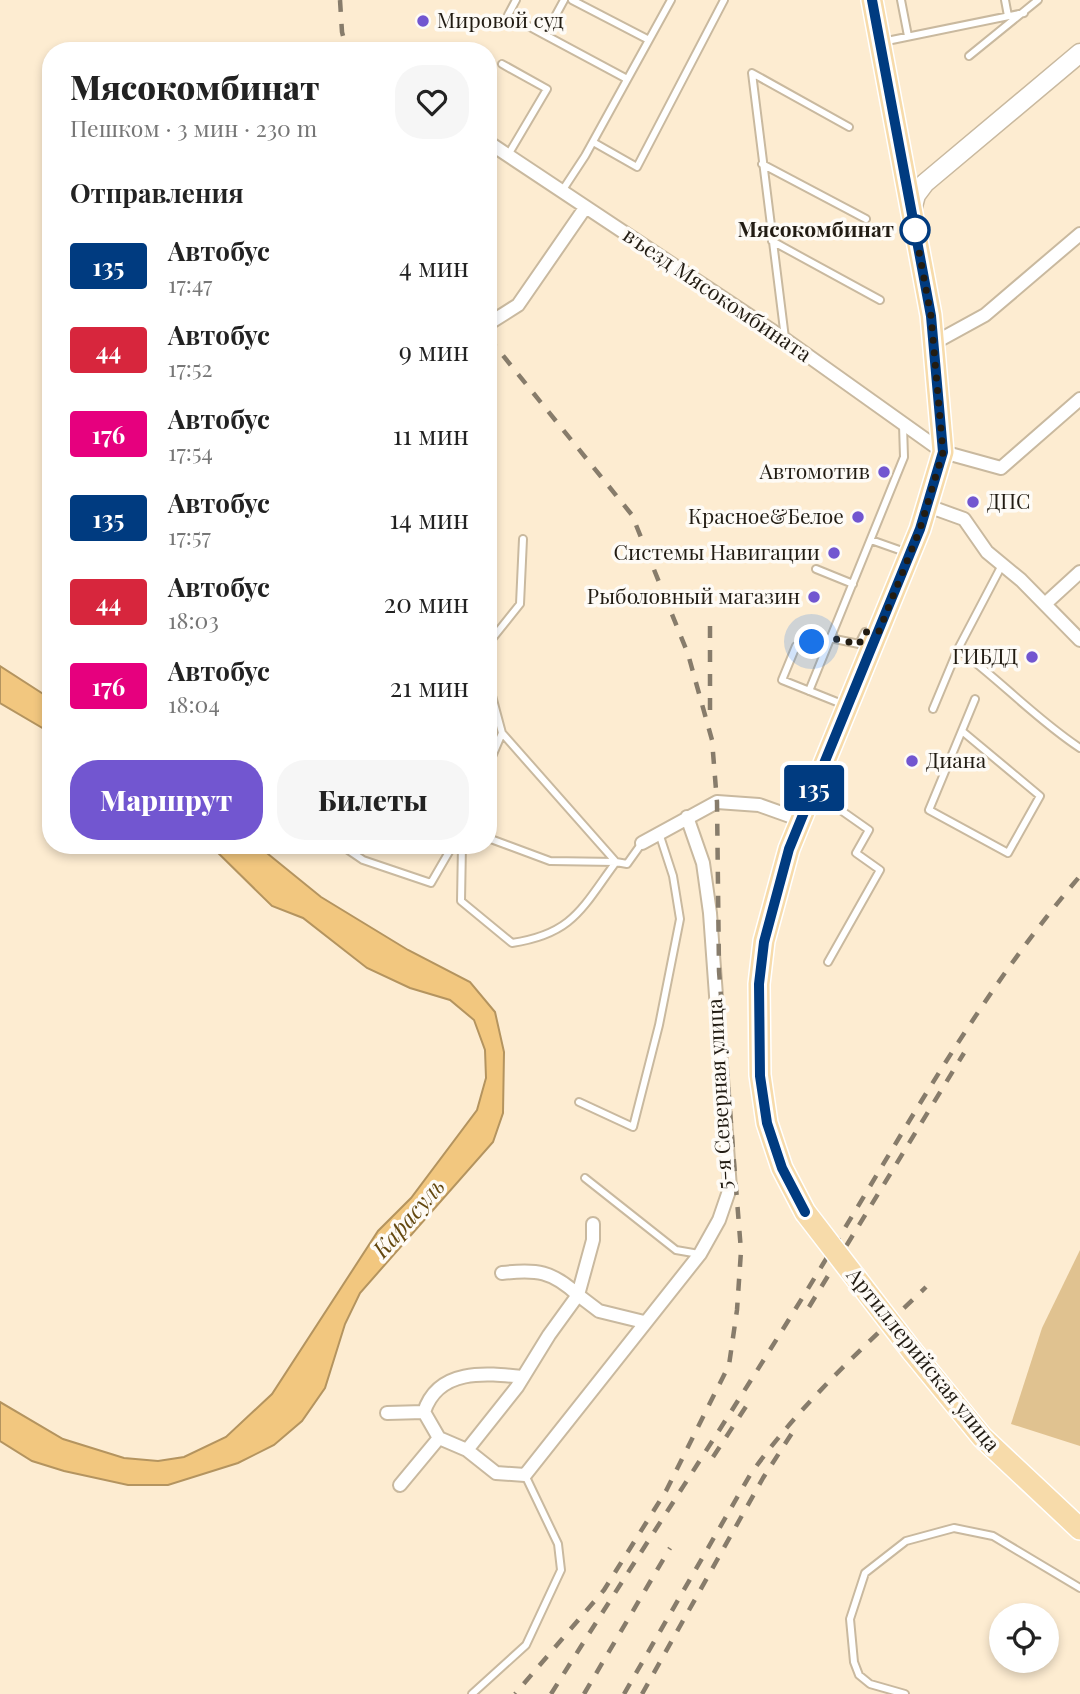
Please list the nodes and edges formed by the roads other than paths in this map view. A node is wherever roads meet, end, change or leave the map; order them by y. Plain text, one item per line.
1 (516, 0) edge
2 (564, 0) edge
3 (572, 0) edge
4 (724, 0) edge
5 (872, 0) edge
6 (901, 0) edge
7 (1005, 0) edge
8 (1038, 0) edge
9 (669, 1) edge
10 (1024, 13) junction
11 (1009, 16) junction
12 (545, 35) junction
13 (908, 36) junction
14 (649, 40) junction
15 (880, 42) junction
16 (1080, 53) edge
17 (968, 56) dead end
18 (502, 64) dead end
19 (627, 79) junction
20 (849, 127) dead end
21 (593, 142) junction
22 (497, 148) edge
23 (508, 155) junction
24 (762, 164) junction
25 (562, 191) junction
26 (585, 208) junction
27 (912, 210) junction
28 (866, 219) dead end
29 (1080, 234) edge
30 (772, 241) junction
31 (880, 300) dead end
32 (497, 318) edge
33 (786, 340) junction
34 (934, 343) junction
35 (1080, 399) edge
36 (903, 424) junction
37 (943, 452) junction
38 (928, 506) junction
39 (523, 539) dead end
40 (871, 540) junction
41 (911, 554) junction
42 (1002, 565) junction
43 (816, 569) dead end
44 (1080, 572) edge
45 (853, 584) junction
46 (1045, 604) junction
47 (879, 631) junction
48 (497, 633) edge
49 (830, 638) junction
50 (1080, 640) edge
51 (957, 649) junction
52 (809, 691) junction
53 (975, 699) dead end
54 (848, 706) junction
55 (933, 709) dead end
56 (497, 714) edge
57 (962, 731) junction
58 (502, 733) junction
59 (497, 745) edge
60 (1080, 748) edge
61 (813, 791) junction
62 (687, 817) junction
63 (801, 820) junction
64 (659, 833) junction
65 (497, 841) edge
66 (642, 844) joint
67 (354, 854) edge
68 (448, 854) edge
69 (462, 854) edge
70 (616, 862) junction
71 (828, 962) dead end
72 (579, 1102) dead end
73 (585, 1178) dead end
74 (593, 1224) dead end
75 (701, 1254) junction
76 (502, 1273) dead end
77 (578, 1295) junction
78 (645, 1322) junction
79 (523, 1377) junction
80 (424, 1412) junction
81 (387, 1413) dead end
82 (439, 1438) junction
83 (467, 1450) junction
84 (525, 1475) junction
85 (400, 1485) dead end
86 (1080, 1529) edge
87 (1080, 1588) edge
88 (472, 1694) edge
89 (905, 1694) edge

1 - 12 lane
2 - 12 lane
3 - 14 lane
4 - 21 lane
5 - 15 main road
6 - 13 lane
7 - 11 lane
8 - 10 lane
9 - 14 lane
10 - 11 lane
10 - 17 lane
11 - 13 lane
12 - 19 lane
13 - 15 lane
14 - 19 lane
15 - 27 main road
16 - 27 main road
18 - 23 lane
19 - 21 lane
20 - 24 lane
21 - 25 lane
22 - 23 street, въезд Мясокомбината
23 - 25 street, въезд Мясокомбината
24 - 28 lane
24 - 30 lane
25 - 26 street, въезд Мясокомбината
26 - 32 street
26 - 33 street, въезд Мясокомбината
27 - 34 main road
29 - 34 street
30 - 31 lane
30 - 33 lane
33 - 36 street, въезд Мясокомбината
34 - 37 main road
35 - 37 street, въезд Мясокомбината
36 - 37 street, въезд Мясокомбината
36 - 40 lane
37 - 38 main road, Артиллерийская улица
38 - 41 main road, Артиллерийская улица
38 - 42 street
39 - 48 lane
40 - 41 lane
40 - 45 lane
41 - 47 main road, Артиллерийская улица
42 - 46 street
42 - 51 lane
43 - 45 lane
44 - 46 street
45 - 49 lane
46 - 50 street
47 - 49 lane
47 - 54 main road, Артиллерийская улица
49 - 52 lane
49 - 52 lane
51 - 55 lane
51 - 60 lane
52 - 54 lane
53 - 57 lane
54 - 61 main road, Артиллерийская улица
56 - 58 lane
57 - 57 lane
58 - 59 lane
58 - 70 lane
61 - 63 main road, Артиллерийская улица
61 - 71 lane
62 - 63 street
62 - 64 street
62 - 75 street, 5-я Северная улица
63 - 86 main road, Артиллерийская улица, bridge
64 - 66 street
64 - 72 lane
65 - 70 lane
66 - 70 lane
67 - 68 lane
69 - 70 lane
73 - 75 lane
74 - 77 street
75 - 78 street, 5-я Северная улица
76 - 77 street
77 - 78 street
77 - 79 street
78 - 84 street, 5-я Северная улица
79 - 80 street
79 - 83 street
80 - 81 street
80 - 82 street
82 - 83 street
82 - 85 street
83 - 84 street
84 - 88 lane
87 - 89 lane

